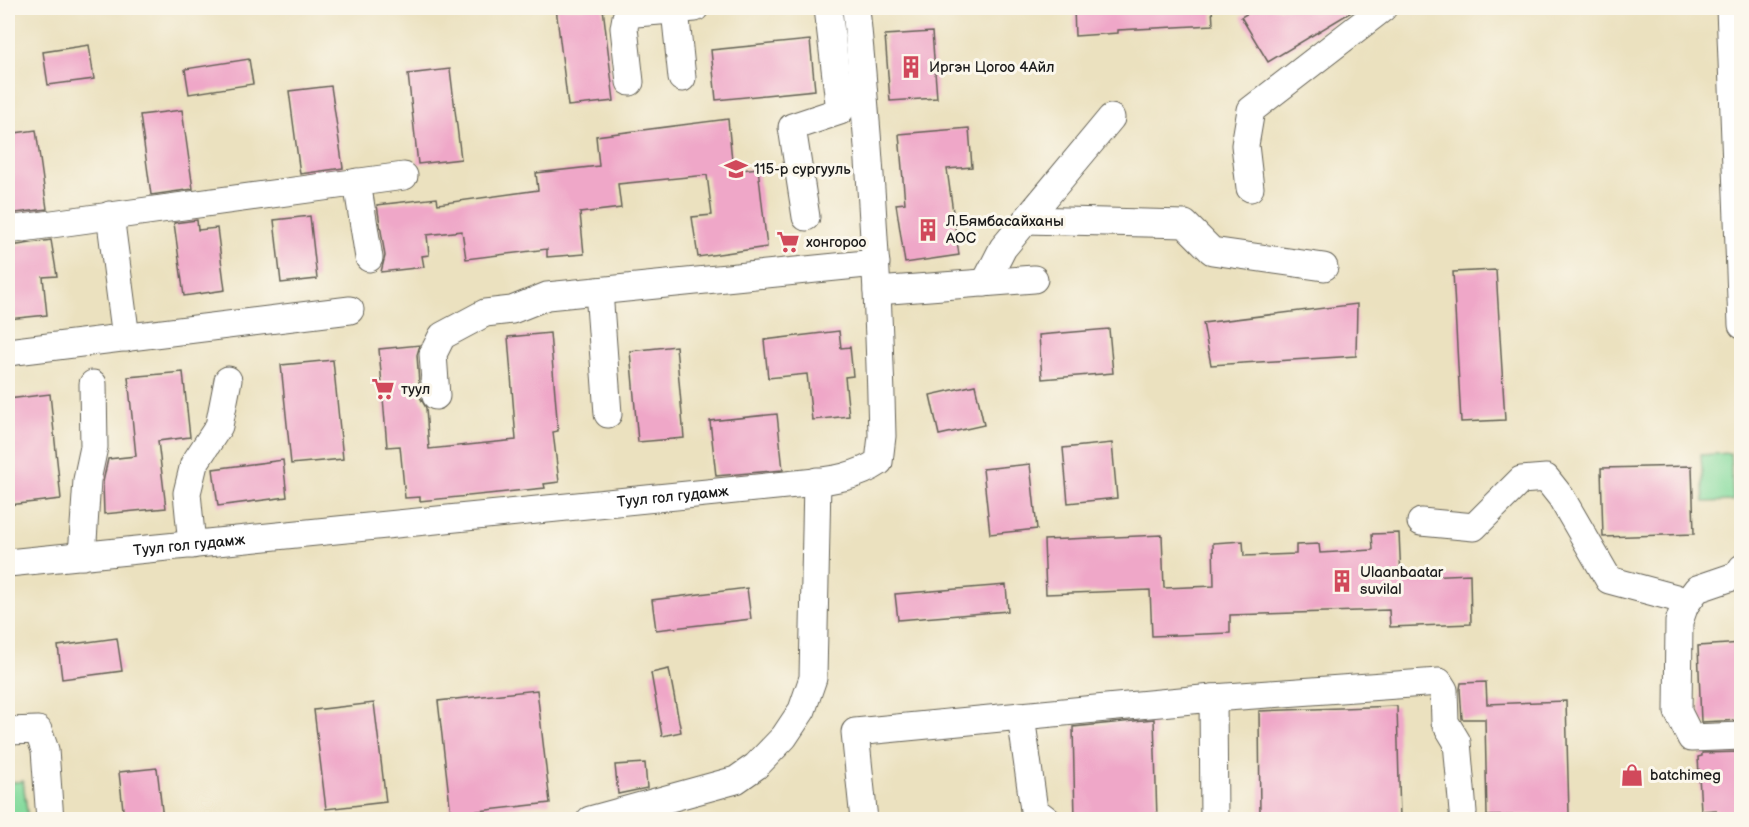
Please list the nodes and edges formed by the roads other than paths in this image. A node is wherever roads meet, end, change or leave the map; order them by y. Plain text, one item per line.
1 (828, 8) edge
2 (856, 8) edge
3 (1383, 8) edge
4 (1730, 8) edge
5 (685, 9) edge
6 (1736, 77) edge
7 (682, 78) dead end
8 (630, 82) dead end
9 (1111, 118) dead end
10 (404, 176) dead end
11 (357, 182) junction
12 (1250, 188) dead end
13 (110, 216) junction
14 (806, 217) dead end
15 (1026, 220) junction
16 (8, 230) edge
17 (369, 258) dead end
18 (876, 263) junction
19 (1324, 267) dead end
20 (1034, 279) dead end
21 (985, 283) junction
22 (598, 291) junction
23 (877, 291) junction
24 (350, 310) dead end
25 (1742, 325) edge
26 (126, 338) junction
27 (8, 352) edge
28 (228, 380) dead end
29 (93, 384) dead end
30 (436, 396) dead end
31 (608, 414) dead end
32 (817, 482) junction
33 (1421, 522) dead end
34 (192, 545) junction
35 (82, 556) junction
36 (8, 563) edge
37 (1742, 568) edge
38 (1685, 605) junction
39 (1212, 698) junction
40 (1021, 716) junction
41 (8, 731) edge
42 (1742, 736) edge
43 (1463, 812) dead end
44 (50, 819) edge
45 (590, 819) edge
46 (864, 819) edge
47 (1047, 819) edge
48 (1214, 819) edge

1 - 14 street
2 - 18 street, Туул гол гудамж
3 - 12 street
4 - 6 street
5 - 7 street
5 - 8 street
6 - 25 street
9 - 15 street
10 - 11 street
11 - 13 street
11 - 17 street
13 - 16 street
13 - 26 street
15 - 19 street
15 - 21 street
18 - 22 street
18 - 23 street, Туул гол гудамж
20 - 21 street
21 - 23 street
22 - 30 street
22 - 31 street
23 - 32 street, Туул гол гудамж
24 - 26 street
26 - 27 street
28 - 34 street
29 - 35 street
32 - 34 street, Туул гол гудамж
32 - 45 street
33 - 38 street
34 - 35 street, Туул гол гудамж
35 - 36 street, Туул гол гудамж
37 - 38 street
38 - 42 street
39 - 40 street
39 - 43 street
39 - 48 street
40 - 46 street
40 - 47 street
41 - 44 street

